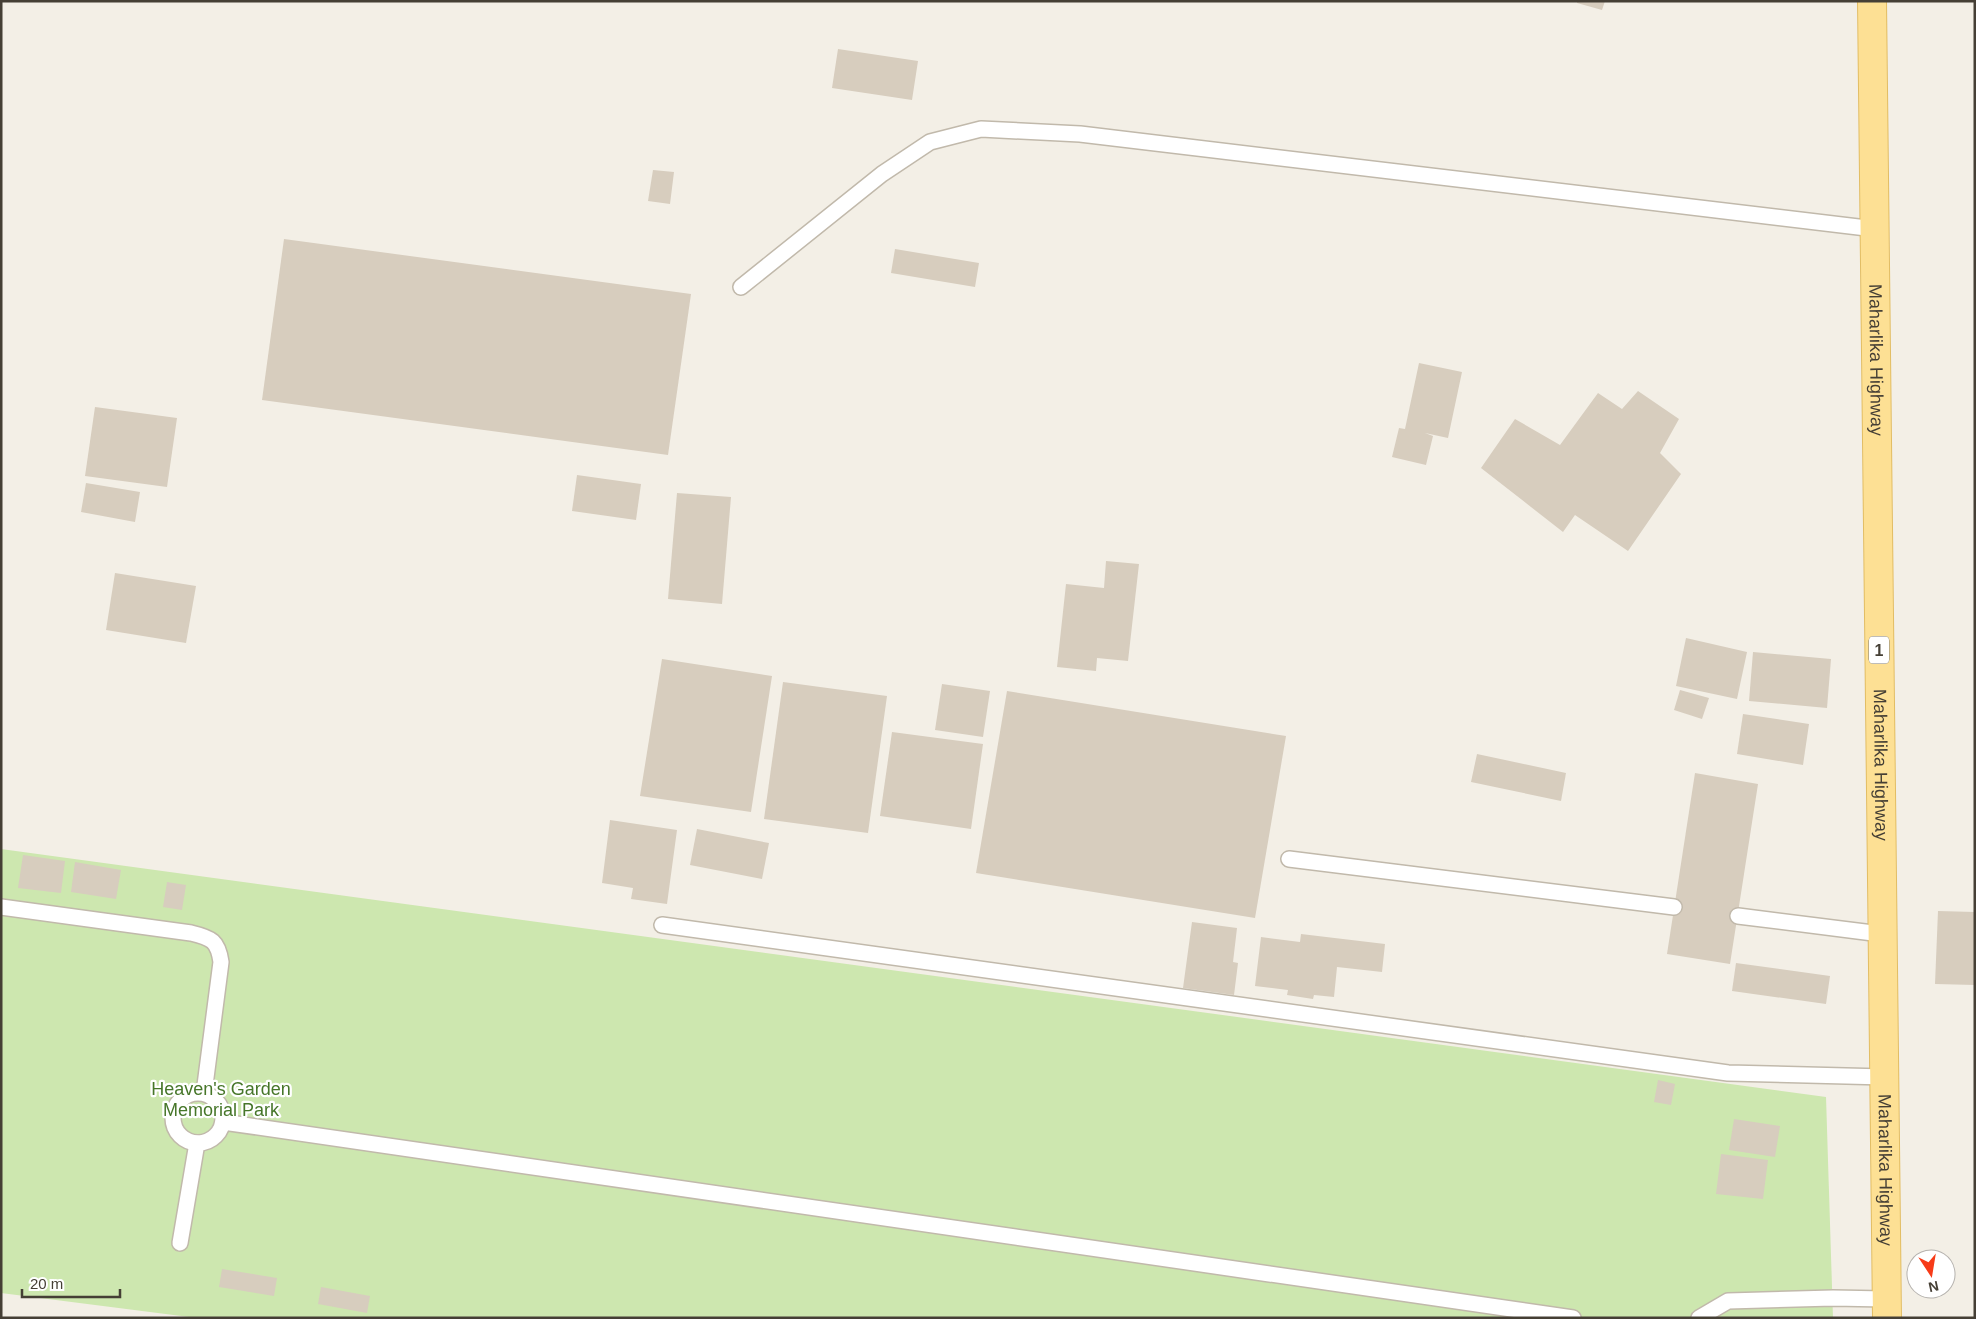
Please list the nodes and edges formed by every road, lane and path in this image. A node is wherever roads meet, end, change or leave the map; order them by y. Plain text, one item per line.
1 (1872, 1) edge
2 (1875, 228) junction
3 (741, 287) dead end
4 (1289, 859) dead end
5 (1, 907) edge
6 (1674, 907) dead end
7 (1738, 916) dead end
8 (662, 925) dead end
9 (1882, 934) junction
10 (1884, 1077) junction
11 (204, 1093) junction
12 (223, 1122) junction
13 (197, 1143) junction
14 (180, 1243) dead end
15 (1886, 1308) edge
16 (1573, 1318) edge
17 (1699, 1318) edge

1 - 2 main road, Maharlika Highway / 1
2 - 3 lane
2 - 9 main road, Maharlika Highway / 1
4 - 6 lane
5 - 11 lane
7 - 9 lane
8 - 10 lane
9 - 10 main road, Maharlika Highway / 1
10 - 15 main road, Maharlika Highway / 1
11 - 12 lane
11 - 13 lane
12 - 13 lane
12 - 16 lane
13 - 14 lane
15 - 17 lane

